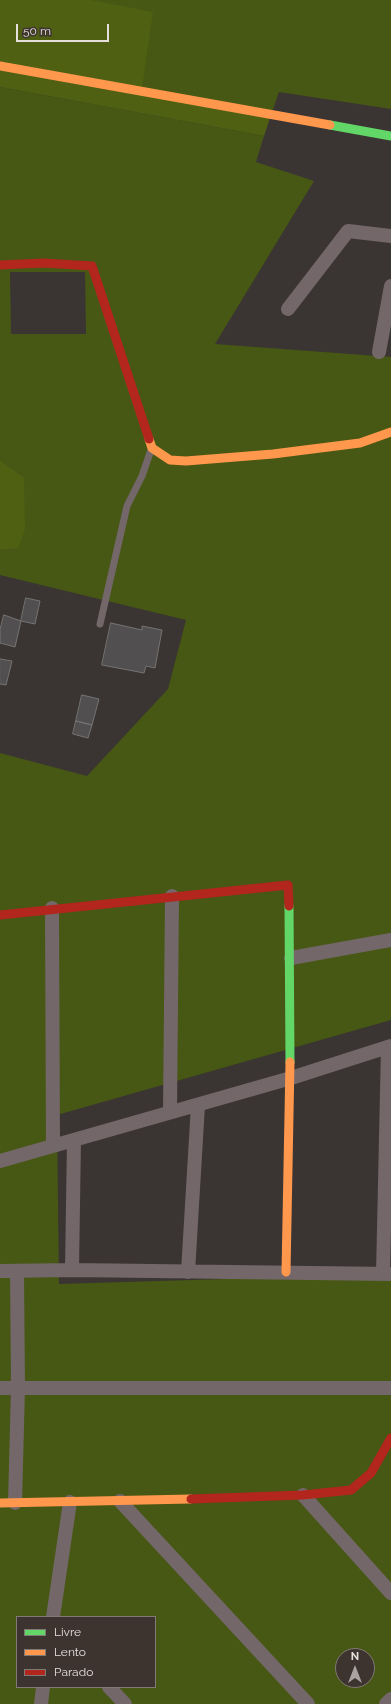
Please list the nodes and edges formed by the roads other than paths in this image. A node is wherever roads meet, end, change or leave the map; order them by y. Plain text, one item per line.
1 (0, 66) edge
2 (391, 136) edge
3 (391, 236) edge
4 (0, 265) edge
5 (391, 286) edge
6 (288, 309) dead end
7 (379, 352) dead end
8 (391, 432) edge
9 (152, 448) junction
10 (100, 624) dead end
11 (172, 896) junction
12 (52, 908) junction
13 (0, 915) edge
14 (391, 940) edge
15 (291, 958) junction
16 (389, 1047) edge
17 (291, 1078) junction
18 (198, 1105) junction
19 (170, 1112) junction
20 (74, 1140) junction
21 (53, 1146) junction
22 (0, 1161) edge
23 (72, 1270) junction
24 (0, 1271) edge
25 (17, 1271) junction
26 (188, 1272) junction
27 (286, 1272) junction
28 (387, 1274) edge
29 (0, 1388) edge
30 (18, 1388) junction
31 (391, 1388) edge
32 (391, 1438) edge
33 (303, 1495) junction
34 (120, 1501) junction
35 (70, 1502) junction
36 (0, 1503) edge
37 (15, 1503) junction
38 (391, 1593) edge
39 (53, 1616) edge
40 (44, 1688) edge
41 (111, 1688) edge
42 (391, 1699) edge
43 (41, 1704) edge
44 (125, 1704) edge
45 (308, 1704) edge
46 (386, 1704) edge

1 - 2 street
3 - 6 street
4 - 9 street
5 - 7 street
8 - 9 street
9 - 10 lane
11 - 12 street
11 - 15 street
11 - 19 street
12 - 13 street
12 - 21 street
14 - 15 street
15 - 17 street
16 - 17 street
16 - 28 street
17 - 18 street
17 - 27 street
18 - 19 street
18 - 26 street
19 - 20 street
20 - 21 street
20 - 23 street
21 - 22 street
23 - 25 street
23 - 26 street
24 - 25 street
25 - 30 street
26 - 27 street
27 - 28 street
29 - 30 street
30 - 31 street
30 - 37 street
32 - 33 street
33 - 34 street
33 - 38 street
34 - 35 street
34 - 45 street
35 - 37 street
35 - 39 street
36 - 37 street
40 - 43 street
41 - 44 street
42 - 46 street

